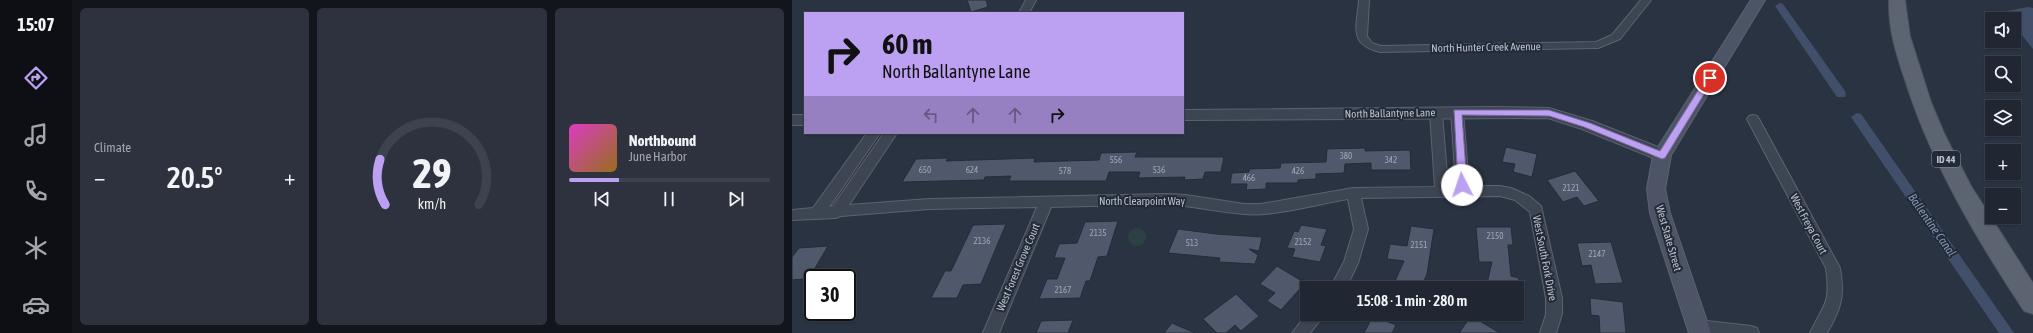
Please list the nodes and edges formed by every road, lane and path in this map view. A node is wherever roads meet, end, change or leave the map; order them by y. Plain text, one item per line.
1 (1032, 0) edge
2 (1364, 0) edge
3 (1646, 0) edge
4 (1758, 0) edge
5 (1897, 0) edge
6 (1025, 12) edge
7 (1457, 112) junction
8 (1436, 113) junction
9 (1184, 115) edge
10 (1753, 119) dead end
11 (792, 120) edge
12 (804, 120) edge
13 (873, 134) edge
14 (890, 134) edge
15 (1662, 155) junction
16 (1442, 192) junction
17 (1463, 192) junction
18 (1352, 193) junction
19 (1514, 193) joint
20 (1046, 202) junction
21 (817, 213) junction
22 (836, 213) junction
23 (792, 215) edge
24 (1342, 281) edge
25 (2033, 303) edge
26 (1311, 321) edge
27 (1699, 330) edge
28 (991, 333) edge
29 (1300, 333) edge
30 (1548, 333) edge
31 (1751, 333) edge
32 (1818, 333) edge

1 - 6 street
2 - 3 street, North Hunter Creek Avenue
4 - 15 main road, West State Street
5 - 25 main road, ID 44
7 - 8 street, North Ballantyne Lane
7 - 15 street, North Ballantyne Lane
7 - 17 street
8 - 9 street, North Ballantyne Lane
8 - 16 street
10 - 32 street, West Freya Court
11 - 12 street
13 - 21 street
14 - 22 street
15 - 27 main road, West State Street
16 - 17 street, North Clearpoint Way
16 - 18 street, North Clearpoint Way
17 - 19 street, North Clearpoint Way
18 - 20 street, North Clearpoint Way
18 - 24 street
19 - 30 street, West South Fork Drive
20 - 22 street, North Clearpoint Way
20 - 28 street, West Forest Grove Court
21 - 22 street, North Clearpoint Way
21 - 23 street, North Clearpoint Way
26 - 29 street
27 - 31 street

